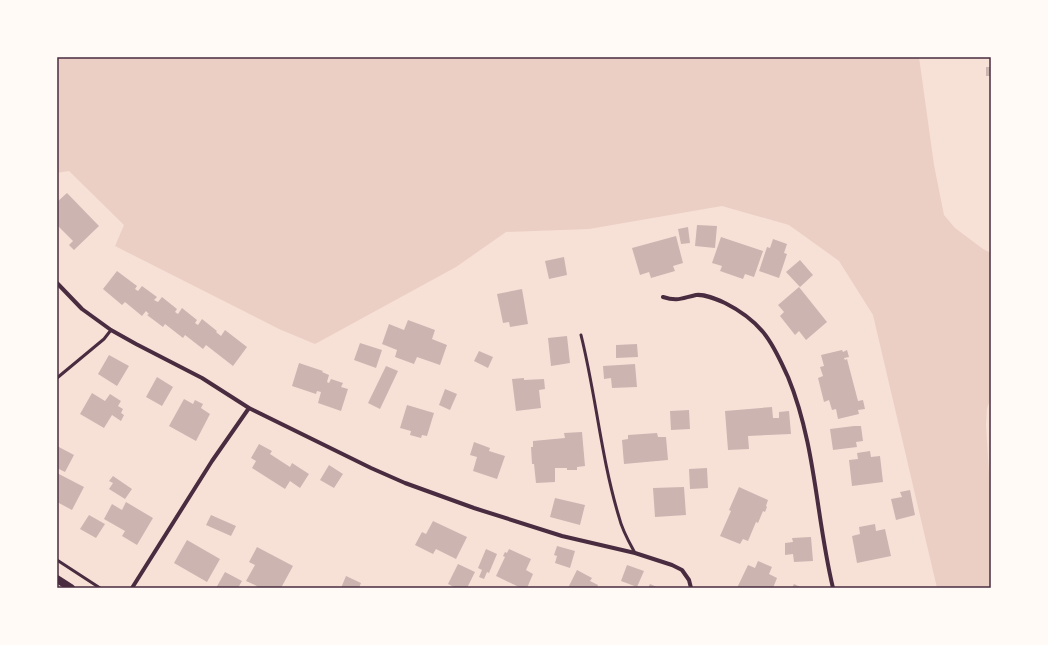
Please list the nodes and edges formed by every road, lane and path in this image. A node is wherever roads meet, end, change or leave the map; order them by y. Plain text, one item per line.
1 (57, 283) edge
2 (663, 297) dead end
3 (111, 330) junction
4 (581, 335) dead end
5 (57, 378) edge
6 (249, 408) junction
7 (635, 553) junction
8 (57, 560) edge
9 (57, 579) edge
10 (71, 588) edge
11 (100, 588) edge
12 (132, 588) edge
13 (690, 588) edge
14 (833, 588) edge

1 - 3 street
2 - 14 street
3 - 5 lane
3 - 6 street
4 - 7 lane
6 - 7 street
6 - 12 street
7 - 13 street
8 - 11 lane
9 - 10 main road

